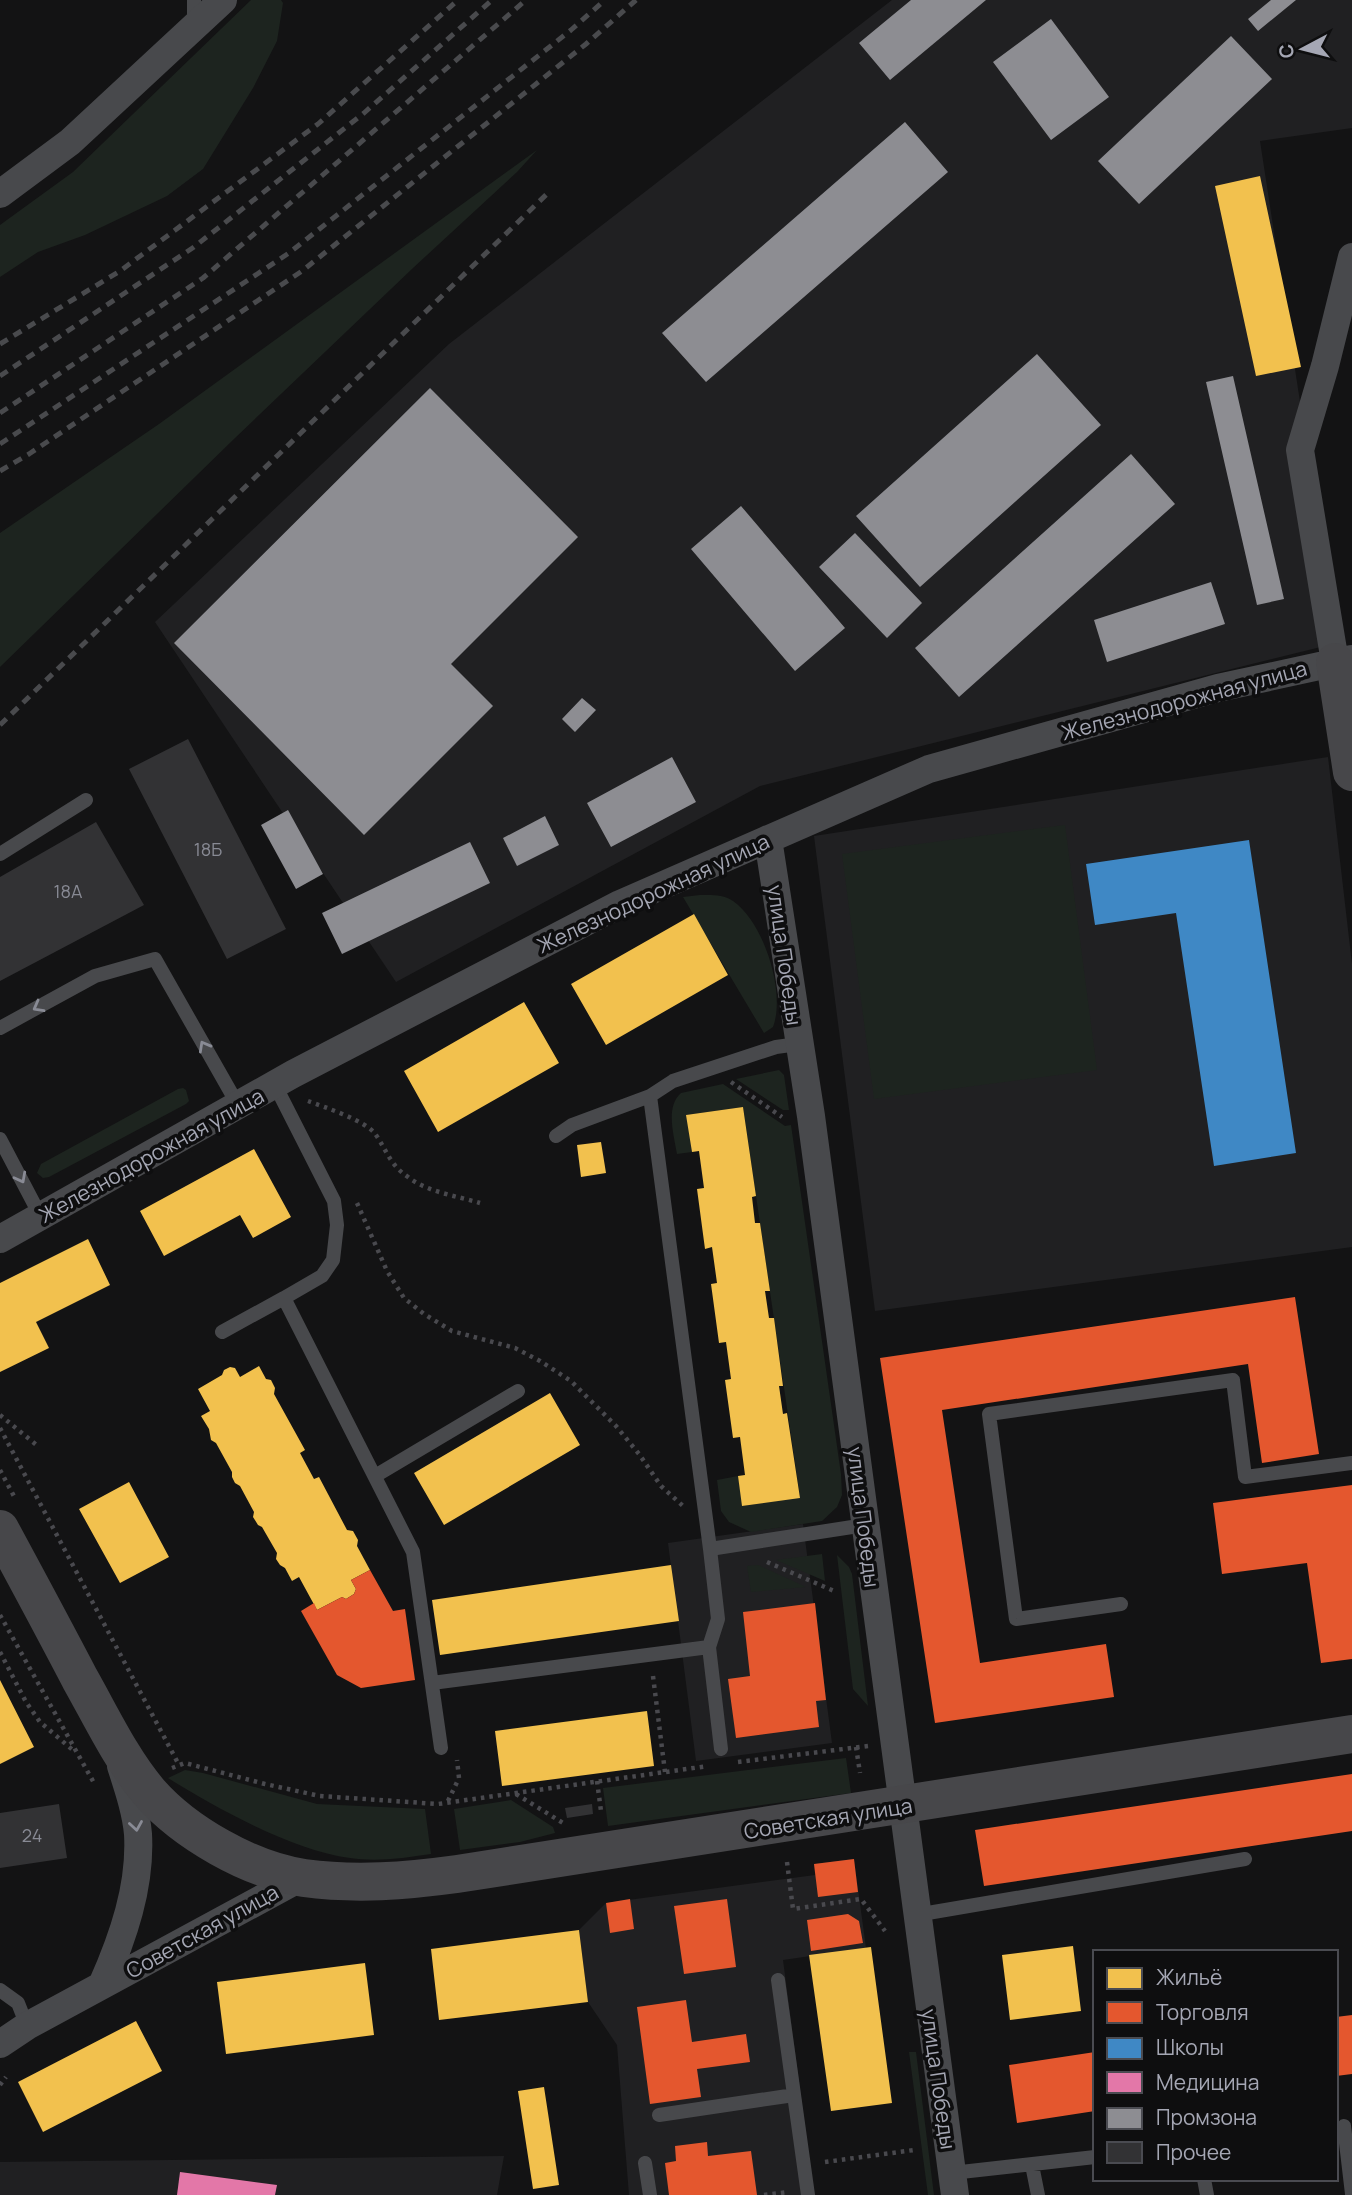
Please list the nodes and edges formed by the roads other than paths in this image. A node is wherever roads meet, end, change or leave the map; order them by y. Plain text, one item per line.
1 (223, 0) edge
2 (194, 13) edge
3 (0, 194) edge
4 (1352, 257) edge
5 (1344, 660) edge
6 (1352, 772) edge
7 (86, 800) dead end
8 (768, 839) junction
9 (0, 854) edge
10 (0, 1028) edge
11 (799, 1044) junction
12 (275, 1085) junction
13 (650, 1096) junction
14 (238, 1105) junction
15 (556, 1136) dead end
16 (0, 1139) edge
17 (41, 1217) junction
18 (0, 1239) edge
19 (284, 1298) junction
20 (222, 1332) dead end
21 (518, 1391) dead end
22 (1352, 1463) edge
23 (374, 1476) junction
24 (865, 1525) junction
25 (0, 1530) edge
26 (710, 1549) junction
27 (1121, 1604) dead end
28 (709, 1647) junction
29 (432, 1683) junction
30 (1352, 1734) edge
31 (112, 1737) junction
32 (440, 1748) dead end
33 (721, 1749) dead end
34 (901, 1806) junction
35 (1245, 1859) dead end
36 (302, 1877) junction
37 (916, 1914) junction
38 (778, 1980) dead end
39 (102, 1985) junction
40 (0, 1990) edge
41 (27, 2026) junction
42 (0, 2044) edge
43 (794, 2095) junction
44 (659, 2115) dead end
45 (1344, 2126) edge
46 (1093, 2157) edge
47 (645, 2163) dead end
48 (1032, 2165) junction
49 (953, 2184) edge
50 (1352, 2194) edge
51 (650, 2195) edge
52 (808, 2195) edge
53 (1038, 2195) edge

1 - 2 street
2 - 3 street
4 - 5 street
5 - 6 main road
5 - 8 street, Железнодорожная улица
7 - 9 lane
8 - 11 street, улица Победы
8 - 12 street, Железнодорожная улица
14 -> 10 lane
11 - 13 lane
11 - 24 street, улица Победы
12 - 14 street, Железнодорожная улица
12 - 19 lane
13 - 15 lane
13 - 26 lane
14 - 17 street, Железнодорожная улица
16 -> 17 lane
17 - 18 street, Железнодорожная улица
19 - 20 lane
19 - 23 lane
21 - 23 lane
22 - 27 lane
23 - 29 lane
24 - 26 lane
24 - 34 street, улица Победы
25 - 31 main road
26 - 28 lane
28 - 29 lane
28 - 33 lane
29 - 32 lane
30 - 34 main road, Советская улица
31 - 36 main road, Советская улица
31 -> 39 street, Советская улица
34 - 36 main road, Советская улица
34 - 37 street, улица Победы
35 - 37 lane
36 - 39 street, Советская улица
37 - 49 street, улица Победы
38 - 43 lane
39 - 41 street, Советская улица
40 - 41 lane
41 - 42 street, Советская улица
43 - 44 lane
43 - 52 lane
45 - 50 lane
46 - 48 lane
47 - 51 lane
48 - 49 lane
48 - 53 lane

